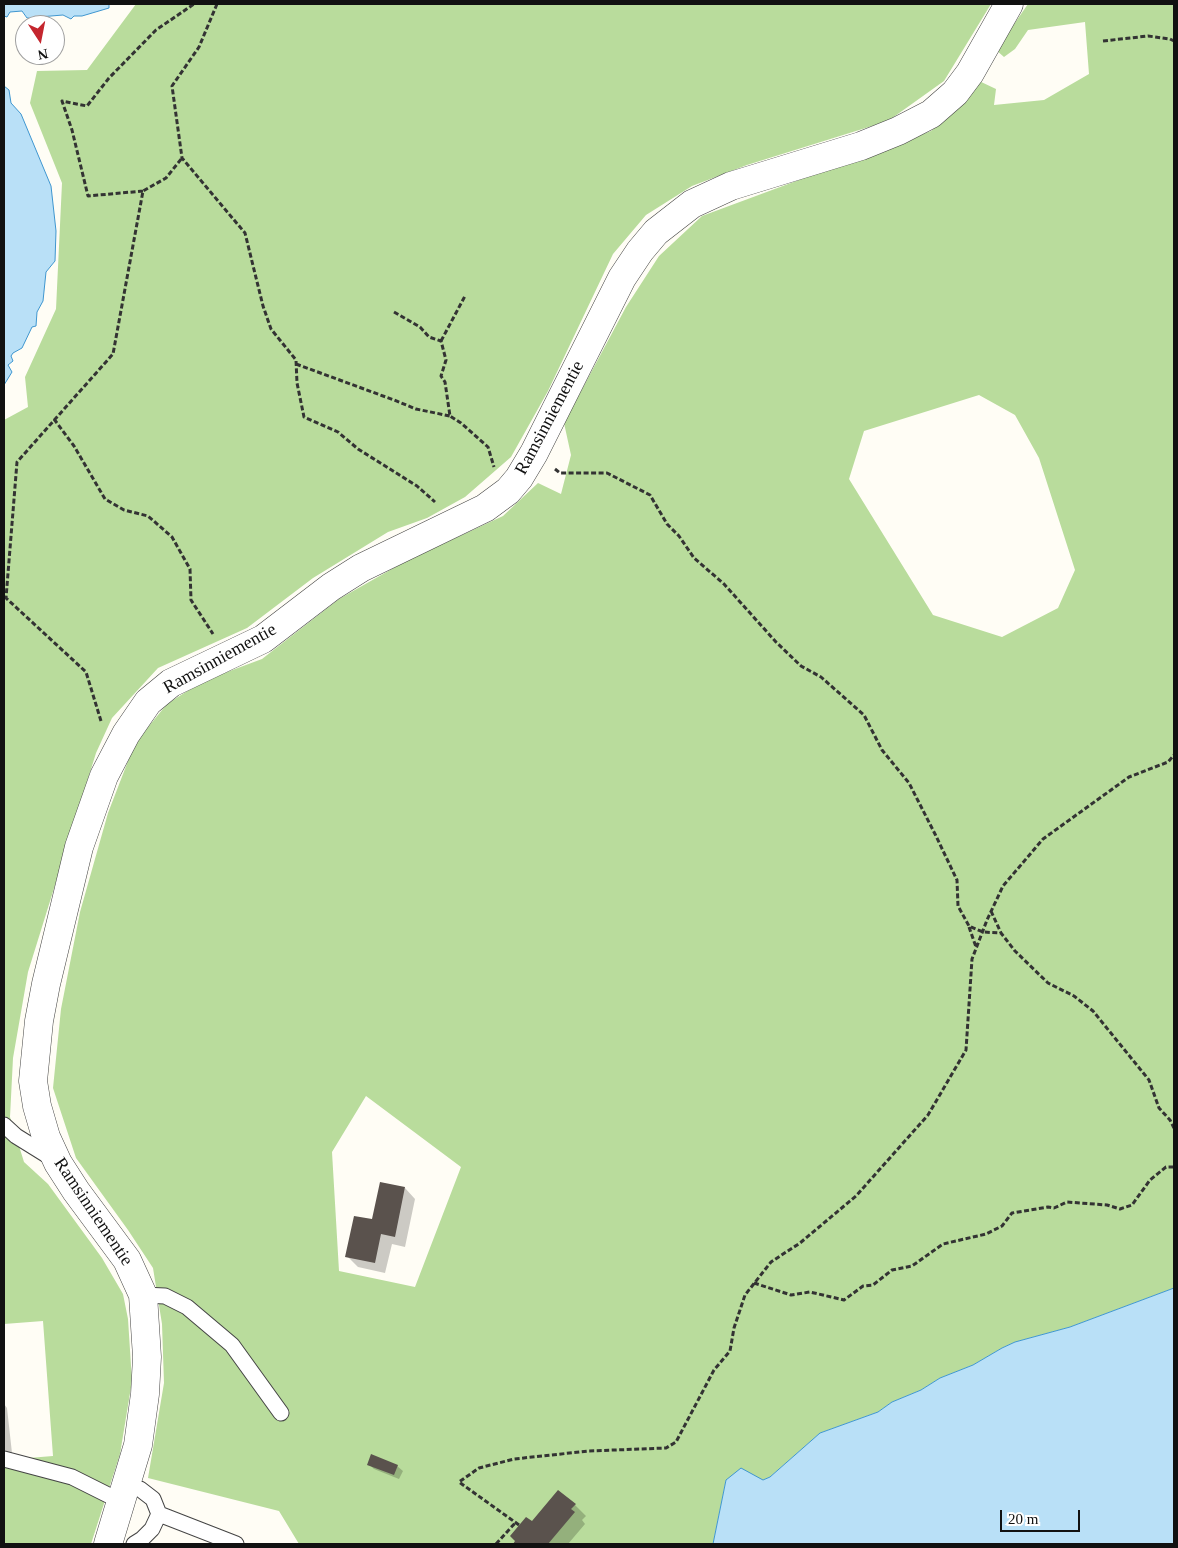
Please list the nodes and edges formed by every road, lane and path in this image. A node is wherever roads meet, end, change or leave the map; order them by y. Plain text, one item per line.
1 (194, 4) edge
2 (217, 4) edge
3 (1009, 4) edge
4 (1102, 41) dead end
5 (1174, 41) edge
6 (182, 158) junction
7 (143, 191) junction
8 (465, 296) dead end
9 (394, 312) dead end
10 (441, 341) junction
11 (296, 364) junction
12 (450, 416) junction
13 (54, 419) junction
14 (560, 473) dead end
15 (508, 491) junction
16 (453, 524) junction
17 (220, 659) junction
18 (103, 727) dead end
19 (1174, 755) edge
20 (991, 911) junction
21 (969, 926) junction
22 (982, 932) junction
23 (1001, 933) junction
24 (976, 948) junction
25 (4, 1125) edge
26 (1174, 1128) edge
27 (58, 1163) junction
28 (1174, 1167) edge
29 (754, 1284) junction
30 (143, 1294) junction
31 (281, 1413) dead end
32 (4, 1458) edge
33 (124, 1494) junction
34 (159, 1514) junction
35 (516, 1522) junction
36 (520, 1525) dead end
37 (108, 1544) edge
38 (134, 1544) edge
39 (236, 1544) edge
40 (496, 1544) edge

1 - 7 path
2 - 6 path
3 - 15 street, Ramsinniementie
4 - 5 path
6 - 7 path
6 - 11 path
7 - 13 path
8 - 10 path
9 - 10 path
10 - 12 path
11 - 12 path
11 - 16 path
12 - 15 path
13 - 17 path
13 - 18 path
14 - 21 path
15 - 16 street, Ramsinniementie
16 - 17 street, Ramsinniementie
17 - 27 street, Ramsinniementie
19 - 20 path
20 - 22 path
20 - 23 path
21 - 22 path
21 - 24 path
22 - 23 path
22 - 24 path
23 - 26 path
24 - 29 path
25 - 27 lane
27 - 30 street, Ramsinniementie
28 - 29 path
29 - 35 path
30 - 31 lane
30 - 33 street, Ramsinniementie
32 - 33 lane
33 - 34 lane
33 - 37 street, Ramsinniementie
34 - 38 lane
34 - 39 lane
35 - 36 path
35 - 40 path

